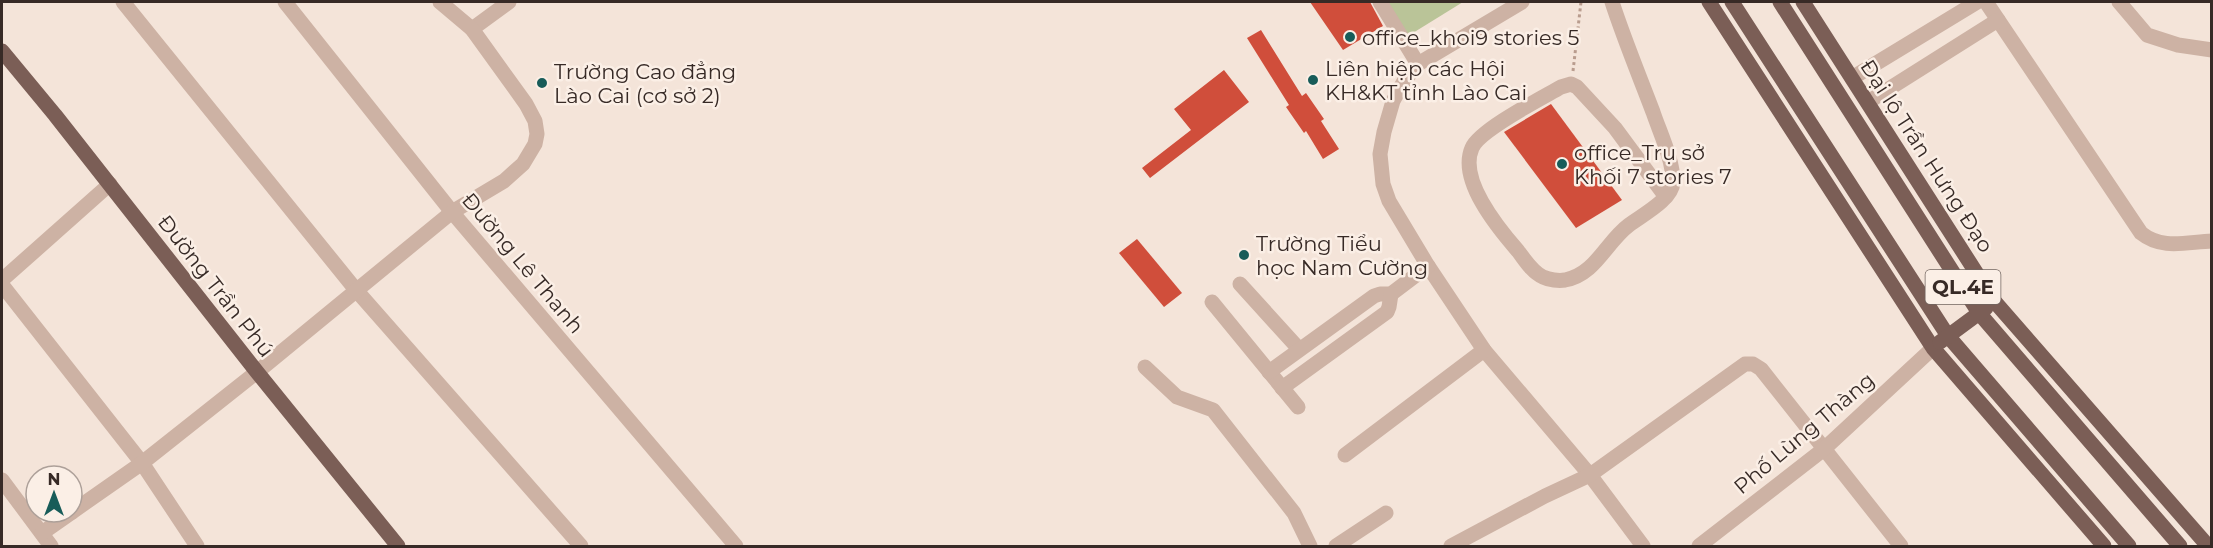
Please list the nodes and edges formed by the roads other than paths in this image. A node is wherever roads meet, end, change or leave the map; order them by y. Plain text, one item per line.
1 (123, 2) edge
2 (285, 2) edge
3 (440, 2) edge
4 (509, 2) edge
5 (1380, 2) edge
6 (1522, 2) edge
7 (1612, 2) edge
8 (1709, 2) edge
9 (1732, 2) edge
10 (1780, 2) edge
11 (1803, 2) edge
12 (1977, 2) edge
13 (1986, 2) edge
14 (2119, 2) edge
15 (1998, 20) junction
16 (472, 29) junction
17 (2211, 50) edge
18 (2, 51) edge
19 (1418, 64) junction
20 (1852, 78) junction
21 (1868, 102) junction
22 (110, 184) junction
23 (1666, 197) junction
24 (452, 212) junction
25 (2211, 241) edge
26 (1428, 266) junction
27 (2, 280) edge
28 (1240, 284) dead end
29 (2, 285) edge
30 (356, 290) junction
31 (1391, 294) junction
32 (1212, 302) dead end
33 (1995, 302) junction
34 (1979, 313) junction
35 (1948, 336) junction
36 (1933, 348) junction
37 (1299, 349) junction
38 (1484, 350) junction
39 (1145, 367) dead end
40 (257, 372) junction
41 (1269, 372) junction
42 (1282, 388) junction
43 (1298, 407) dead end
44 (1824, 449) junction
45 (1345, 455) dead end
46 (142, 463) junction
47 (1590, 475) junction
48 (2, 480) edge
49 (84, 504) edge
50 (1386, 513) dead end
51 (55, 524) edge
52 (42, 533) junction
53 (51, 546) edge
54 (197, 546) edge
55 (398, 546) edge
56 (581, 546) edge
57 (736, 546) edge
58 (1310, 546) edge
59 (1336, 546) edge
60 (1451, 546) edge
61 (1643, 546) edge
62 (1699, 546) edge
63 (1900, 546) edge
64 (2104, 546) edge
65 (2129, 546) edge
66 (2180, 546) edge
67 (2208, 546) edge

1 - 30 street
2 - 24 street, Đường Lê Thanh
3 - 16 street
4 - 16 street
5 - 19 street
6 - 19 street
7 - 23 street
8 - 36 main road
9 - 35 main road, QL.4E
10 - 34 main road, Đại lộ Trần Hưng Đạo / QL.4E
11 - 20 main road, Đại lộ Trần Hưng Đạo
12 - 20 street
13 - 15 street
14 - 17 street
15 - 21 street
15 - 25 street
16 - 24 street
18 - 22 main road, Đường Trần Phú
19 - 26 street
20 - 21 main road, Đại lộ Trần Hưng Đạo
21 - 33 main road, Đại lộ Trần Hưng Đạo
22 - 27 street
22 - 40 main road, Đường Trần Phú
23 - 23 street
24 - 30 street
24 - 57 street, Đường Lê Thanh
26 - 31 street
26 - 38 street
28 - 37 street
29 - 46 street
30 - 40 street
30 - 56 street
31 - 37 street
31 - 42 street
32 - 41 street
33 - 34 main road
33 - 67 main road, Đại lộ Trần Hưng Đạo
34 - 35 main road
34 - 66 main road, Đại lộ Trần Hưng Đạo / QL.4E
35 - 36 main road
35 - 65 main road, QL.4E
36 - 44 street, Phố Lùng Thàng
36 - 64 main road
37 - 41 street
38 - 45 street
38 - 47 street
39 - 58 street
40 - 46 street
40 - 55 main road, Đường Trần Phú
41 - 42 street
42 - 43 street
44 - 47 street
44 - 62 street, Phố Lùng Thàng
44 - 63 street
46 - 49 street
46 - 54 street
47 - 60 street
47 - 61 street
48 - 52 street
50 - 59 street
51 - 52 street
52 - 53 street

